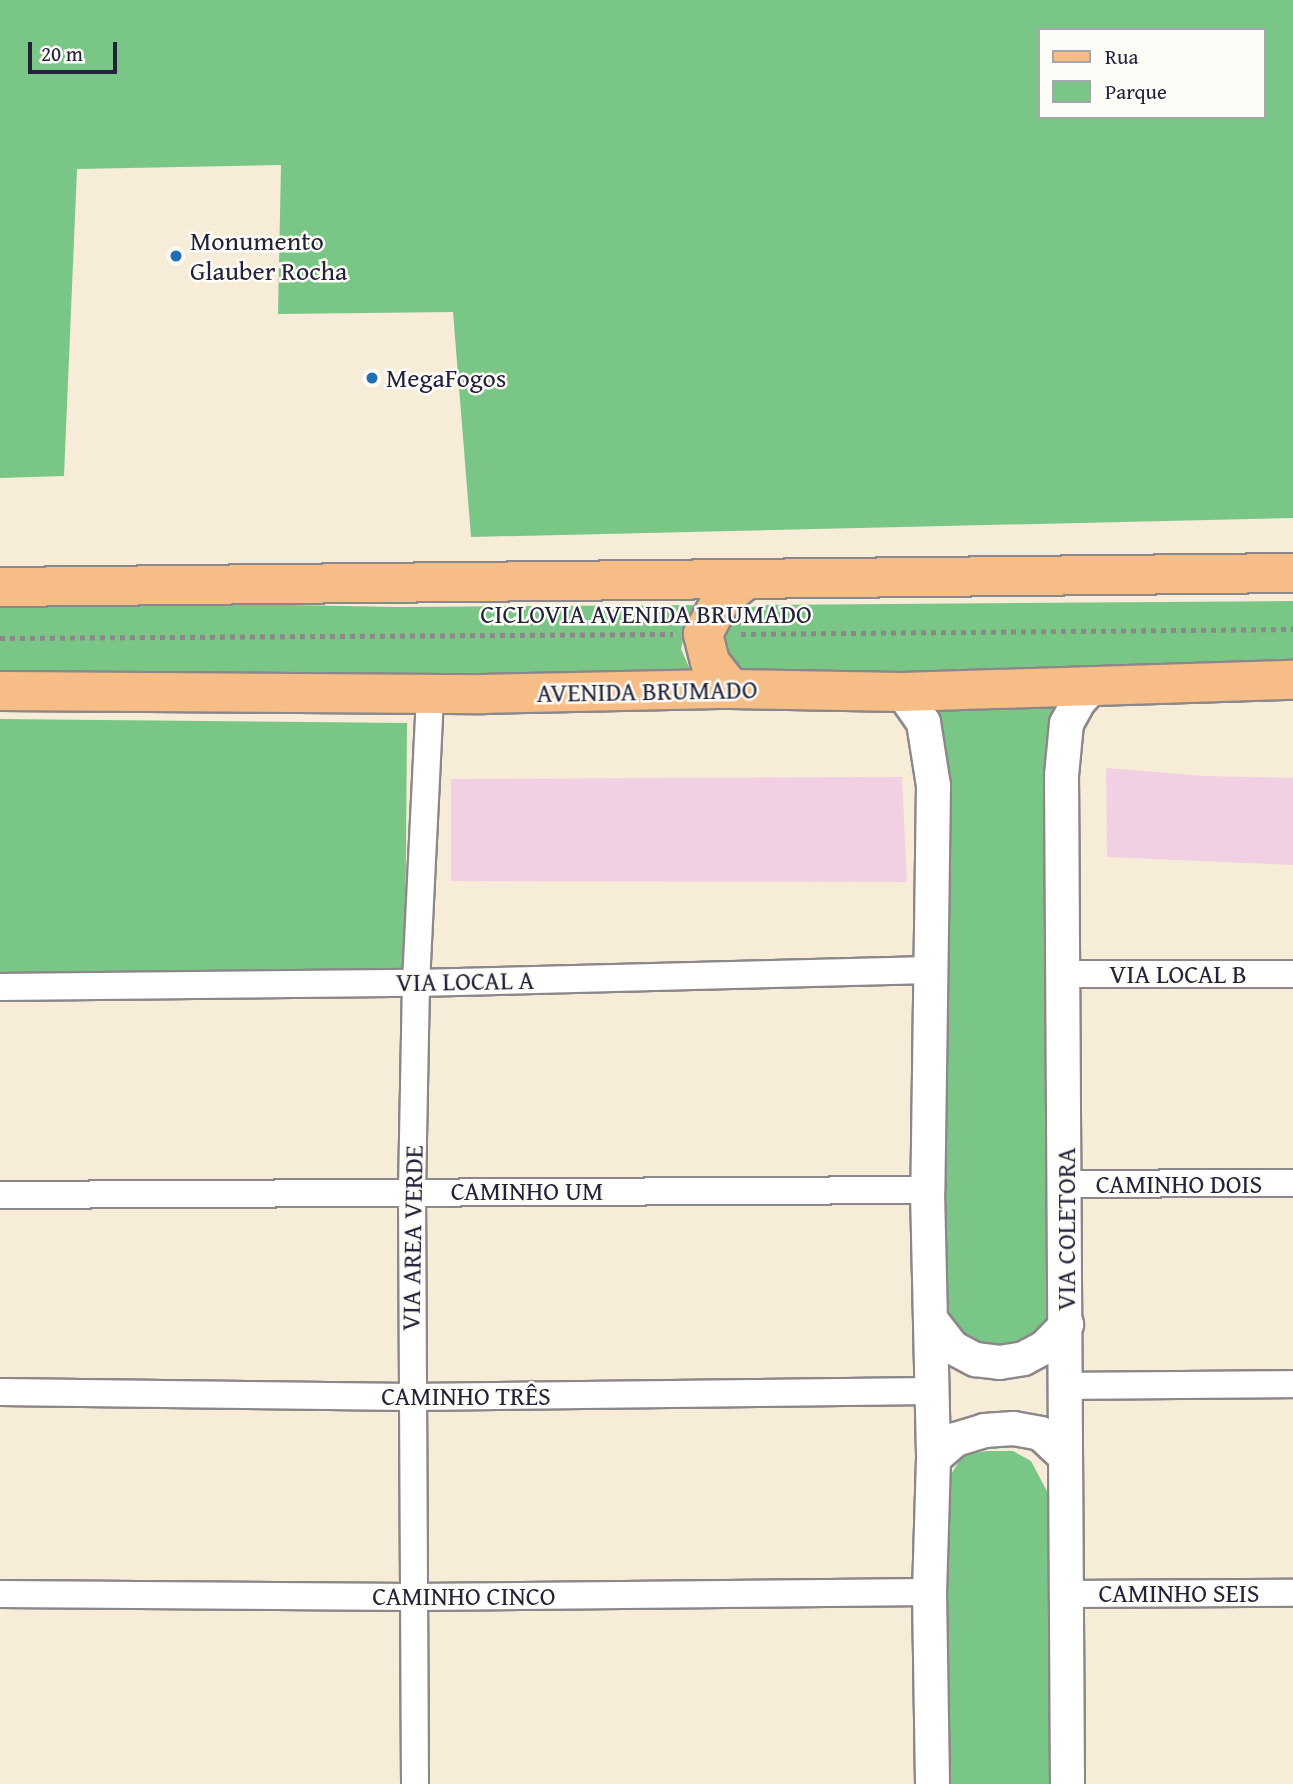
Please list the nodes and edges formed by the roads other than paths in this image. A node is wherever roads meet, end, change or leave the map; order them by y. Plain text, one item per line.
1 (1293, 573) edge
2 (744, 581) junction
3 (0, 587) edge
4 (1293, 680) edge
5 (1094, 684) junction
6 (731, 689) junction
7 (0, 691) edge
8 (902, 692) junction
9 (430, 693) junction
10 (930, 970) junction
11 (1064, 974) junction
12 (1293, 974) edge
13 (416, 983) junction
14 (0, 987) edge
15 (1293, 1183) edge
16 (1066, 1184) junction
17 (928, 1190) junction
18 (412, 1191) junction
19 (0, 1195) edge
20 (931, 1320) junction
21 (1066, 1324) junction
22 (1293, 1384) edge
23 (1067, 1385) junction
24 (932, 1391) junction
25 (0, 1392) edge
26 (411, 1397) junction
27 (1064, 1455) junction
28 (933, 1458) junction
29 (929, 1592) junction
30 (1293, 1592) edge
31 (0, 1594) edge
32 (1066, 1594) junction
33 (413, 1597) junction
34 (415, 1784) edge
35 (932, 1784) edge
36 (1067, 1784) edge

1 - 2 main road
2 - 3 main road
2 - 6 main road
4 - 5 main road, AVENIDA BRUMADO
5 - 8 main road, AVENIDA BRUMADO
5 - 11 street, VIA COLETORA
6 - 8 main road, AVENIDA BRUMADO
6 - 9 main road, AVENIDA BRUMADO
7 - 9 main road, AVENIDA BRUMADO
8 - 10 street
9 - 13 street, VIA AREA VERDE
10 - 13 street, VIA LOCAL A
10 - 17 street
11 - 12 street, VIA LOCAL B
11 - 16 street, VIA COLETORA
13 - 14 street, VIA LOCAL A
13 - 18 street, VIA AREA VERDE
15 - 16 street, CAMINHO DOIS
16 - 21 street, VIA COLETORA
17 - 18 street, CAMINHO UM
17 - 20 street
18 - 19 street, CAMINHO UM
18 - 26 street, VIA AREA VERDE
20 - 21 street
20 - 24 street
21 - 23 street, VIA COLETORA
22 - 23 street
23 - 27 street, VIA COLETORA
24 - 26 street, CAMINHO TRÊS
24 - 28 street
25 - 26 street, CAMINHO TRÊS
26 - 33 street, VIA AREA VERDE
27 - 28 street
27 - 32 street, VIA COLETORA
28 - 29 street
29 - 33 street, CAMINHO CINCO
29 - 35 street
30 - 32 street, CAMINHO SEIS
31 - 33 street, CAMINHO CINCO
32 - 36 street, VIA COLETORA
33 - 34 street, VIA AREA VERDE

